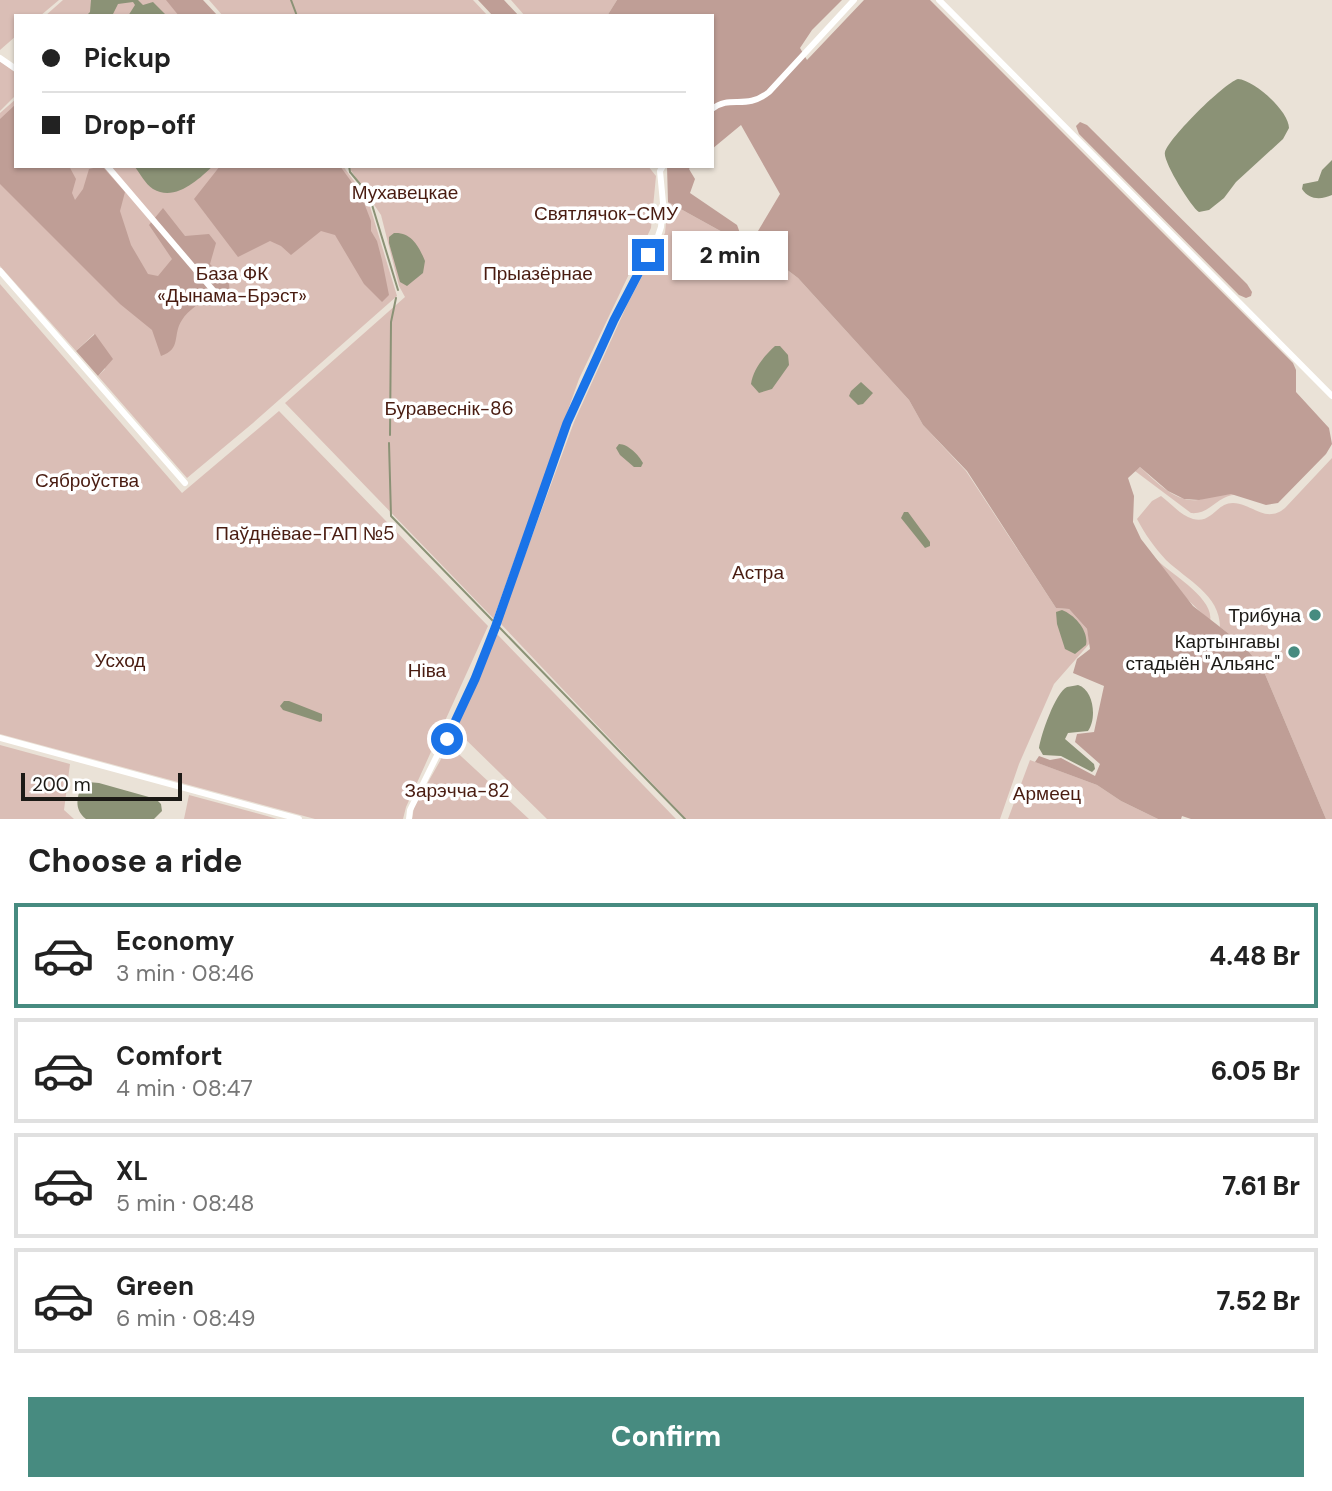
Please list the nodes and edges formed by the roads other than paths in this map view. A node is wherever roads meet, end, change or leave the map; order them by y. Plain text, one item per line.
1 (854, 0) edge
2 (939, 0) edge
3 (714, 107) edge
4 (109, 168) edge
5 (662, 168) edge
6 (0, 271) edge
7 (224, 303) dead end
8 (1332, 396) edge
9 (185, 483) dead end
10 (0, 738) edge
11 (299, 819) edge
12 (409, 819) edge

1 - 3 street
2 - 8 street
4 - 7 street
5 - 12 street
6 - 9 street
10 - 11 street

